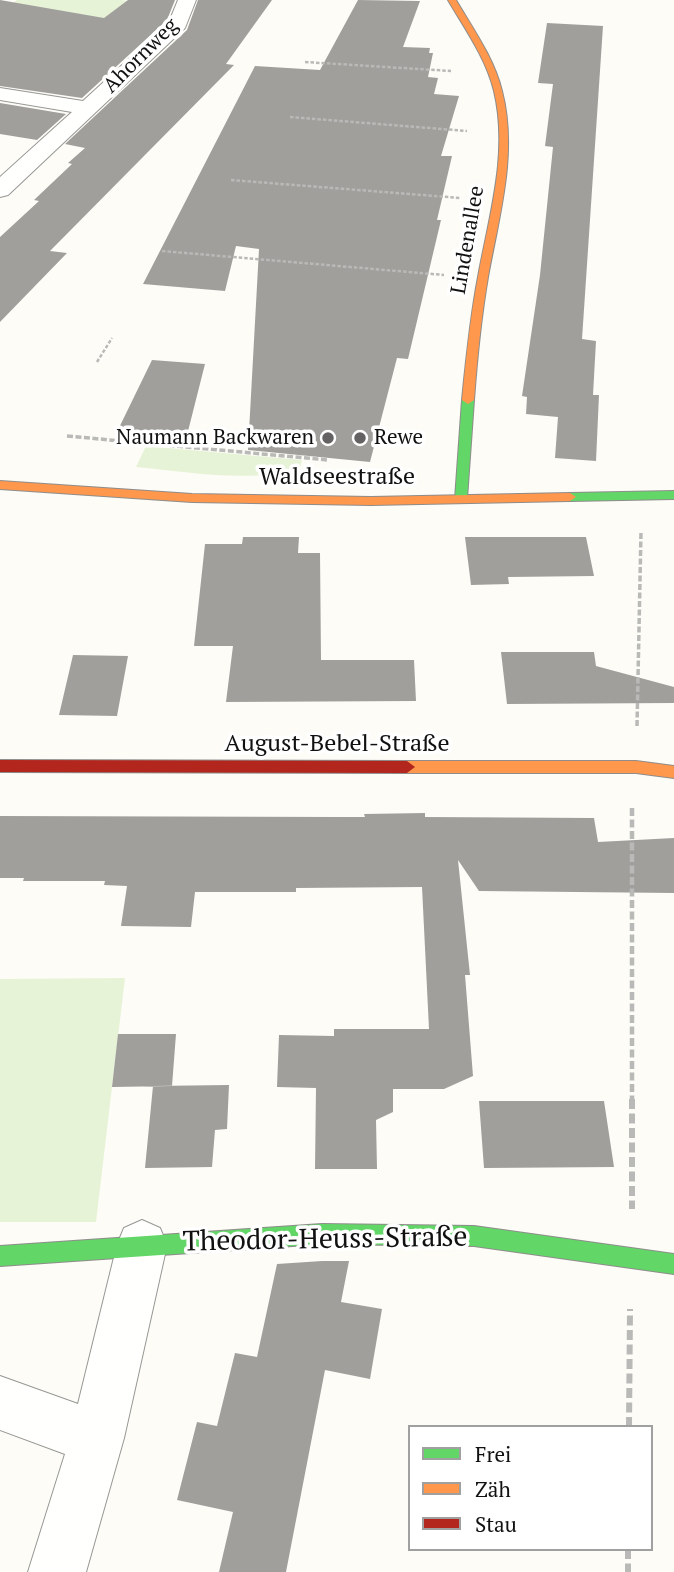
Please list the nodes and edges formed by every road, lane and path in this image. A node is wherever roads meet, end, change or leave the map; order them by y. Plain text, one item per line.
1 (187, 0) edge
2 (452, 0) edge
3 (305, 62) dead end
4 (490, 73) junction
5 (0, 94) edge
6 (89, 108) junction
7 (290, 117) dead end
8 (504, 134) junction
9 (231, 180) dead end
10 (0, 190) edge
11 (498, 201) junction
12 (162, 251) dead end
13 (482, 278) junction
14 (112, 338) dead end
15 (97, 362) dead end
16 (67, 436) dead end
17 (330, 460) dead end
18 (0, 485) edge
19 (642, 495) junction
20 (674, 495) edge
21 (461, 499) junction
22 (0, 766) edge
23 (636, 767) junction
24 (674, 772) edge
25 (142, 1245) junction
26 (0, 1256) edge
27 (631, 1258) junction
28 (674, 1264) edge
29 (0, 1403) edge
30 (629, 1425) edge
31 (97, 1438) junction
32 (628, 1551) edge
33 (57, 1572) edge
34 (628, 1572) edge

1 - 6 street, Ahornweg
2 - 4 street, Lindenallee
3 - 4 path
4 - 8 street, Lindenallee
5 - 6 street, Ahornweg
6 - 10 street, Ahornweg
7 - 8 path
8 - 11 street, Lindenallee
9 - 11 path
11 - 13 street, Lindenallee
12 - 13 path
13 - 21 street, Lindenallee
14 - 15 path
16 - 17 path
18 - 21 street, Waldseestraße
19 - 20 street, Waldseestraße
19 - 21 street, Waldseestraße
19 - 23 path
22 - 23 street, August-Bebel-Straße
23 - 24 street, August-Bebel-Straße
23 - 27 path
25 - 26 street, Theodor-Heuss-Straße
25 - 27 street, Theodor-Heuss-Straße
25 - 31 street
27 - 28 street, Theodor-Heuss-Straße
27 - 30 path
29 - 31 street
31 - 33 street
32 - 34 path

